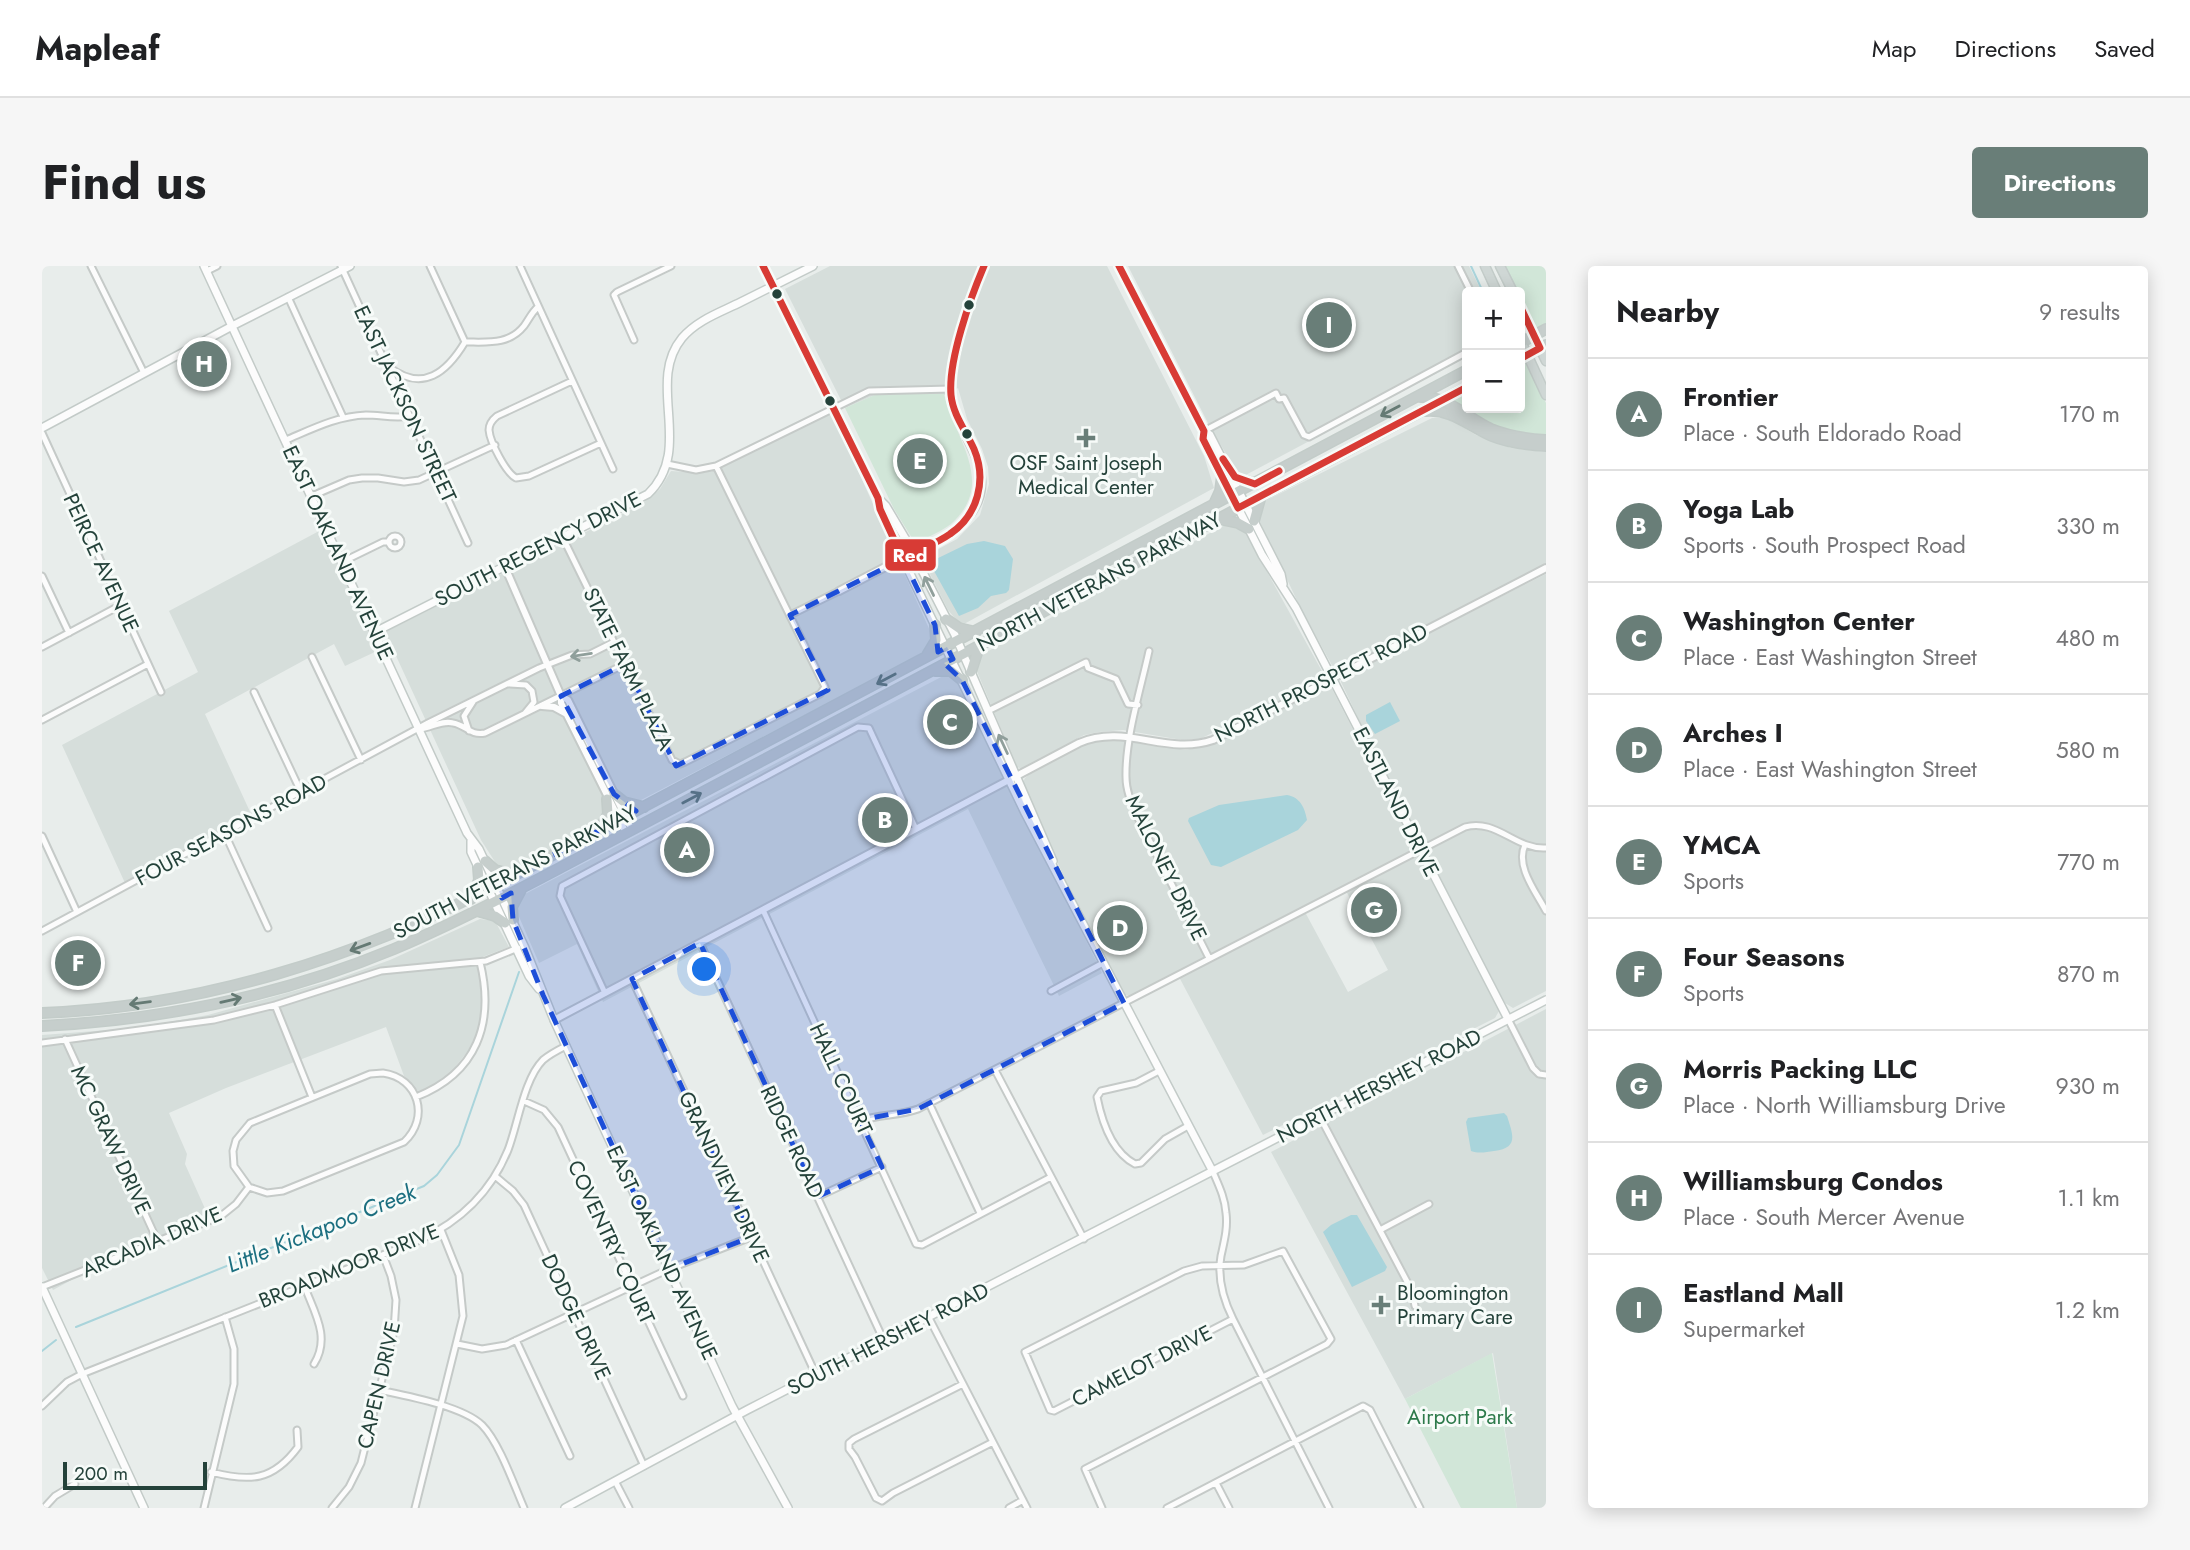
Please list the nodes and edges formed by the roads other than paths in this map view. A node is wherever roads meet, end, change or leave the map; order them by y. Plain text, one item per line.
1 (91, 266) edge
2 (216, 266) edge
3 (430, 266) edge
4 (520, 266) edge
5 (671, 266) edge
6 (763, 266) edge
7 (813, 266) edge
8 (984, 266) edge
9 (1119, 266) edge
10 (1458, 266) edge
11 (1485, 266) edge
12 (1500, 266) edge
13 (345, 267) edge
14 (206, 268) edge
15 (773, 286) junction
16 (1468, 287) edge
17 (1495, 287) edge
18 (1510, 287) edge
19 (288, 297) junction
20 (538, 307) junction
21 (1525, 316) edge
22 (233, 325) junction
23 (1546, 329) edge
24 (1534, 335) junction
25 (1525, 339) edge
26 (634, 340) dead end
27 (466, 342) junction
28 (1543, 346) edge
29 (1462, 355) edge
30 (1525, 356) edge
31 (1525, 359) edge
32 (1546, 361) edge
33 (387, 365) junction
34 (144, 373) junction
35 (1462, 373) edge
36 (572, 381) junction
37 (951, 389) junction
38 (1462, 390) edge
39 (1546, 395) edge
40 (1416, 397) junction
41 (1442, 400) junction
42 (834, 408) junction
43 (1421, 411) junction
44 (410, 416) junction
45 (343, 417) junction
46 (42, 430) edge
47 (1204, 431) junction
48 (286, 440) junction
49 (1546, 440) edge
50 (601, 443) junction
51 (495, 445) junction
52 (1546, 446) edge
53 (667, 464) junction
54 (716, 466) junction
55 (614, 469) dead end
56 (436, 472) junction
57 (1225, 473) junction
58 (1255, 484) junction
59 (1236, 494) junction
60 (312, 496) junction
61 (1261, 496) junction
62 (878, 498) junction
63 (1212, 506) junction
64 (1242, 506) junction
65 (1217, 519) junction
66 (1252, 525) junction
67 (563, 538) junction
68 (388, 542) dead end
69 (468, 543) dead end
70 (913, 553) junction
71 (903, 559) junction
72 (342, 562) junction
73 (505, 567) junction
74 (1546, 568) edge
75 (42, 576) edge
76 (839, 591) joint
77 (121, 605) junction
78 (790, 615) junction
79 (946, 619) junction
80 (935, 625) junction
81 (374, 632) junction
82 (976, 632) junction
83 (69, 633) junction
84 (958, 641) junction
85 (614, 642) junction
86 (981, 644) junction
87 (42, 647) edge
88 (947, 647) junction
89 (1149, 651) dead end
90 (963, 653) junction
91 (312, 657) dead end
92 (923, 659) junction
93 (953, 659) junction
94 (148, 664) junction
95 (625, 664) junction
96 (547, 666) junction
97 (930, 671) junction
98 (971, 671) junction
99 (1332, 678) junction
100 (962, 680) junction
101 (508, 684) junction
102 (161, 692) dead end
103 (254, 692) dead end
104 (561, 696) junction
105 (475, 700) junction
106 (1138, 705) junction
107 (542, 706) junction
108 (453, 710) junction
109 (988, 711) junction
110 (567, 714) junction
111 (523, 715) junction
112 (42, 720) edge
113 (578, 721) junction
114 (453, 723) junction
115 (419, 729) junction
116 (470, 732) junction
117 (1131, 736) junction
118 (579, 739) junction
119 (361, 760) junction
120 (1013, 777) junction
121 (301, 792) junction
122 (610, 796) junction
123 (644, 807) junction
124 (622, 818) junction
125 (916, 829) junction
126 (598, 831) junction
127 (629, 831) junction
128 (225, 834) junction
129 (42, 836) edge
130 (1525, 845) junction
131 (1546, 848) edge
132 (1420, 849) junction
133 (482, 864) junction
134 (515, 875) junction
135 (492, 887) junction
136 (522, 888) junction
137 (471, 899) junction
138 (498, 900) junction
139 (763, 910) junction
140 (477, 911) junction
141 (1546, 911) edge
142 (77, 912) junction
143 (509, 922) junction
144 (268, 928) dead end
145 (42, 931) edge
146 (700, 943) junction
147 (520, 947) junction
148 (1209, 958) junction
149 (481, 962) junction
150 (1103, 963) junction
151 (632, 979) junction
152 (1051, 991) dead end
153 (605, 993) junction
154 (1546, 1000) edge
155 (1124, 1003) junction
156 (275, 1004) junction
157 (42, 1013) edge
158 (1508, 1019) junction
159 (554, 1020) junction
160 (42, 1027) edge
161 (65, 1039) junction
162 (42, 1043) edge
163 (566, 1046) junction
164 (995, 1070) junction
165 (1159, 1071) junction
166 (1546, 1075) edge
167 (312, 1097) junction
168 (416, 1097) junction
169 (524, 1101) junction
170 (929, 1103) junction
171 (1320, 1117) junction
172 (860, 1121) junction
173 (1188, 1126) junction
174 (882, 1167) junction
175 (1213, 1172) junction
176 (495, 1176) junction
177 (1051, 1177) junction
178 (249, 1187) junction
179 (817, 1197) junction
180 (1429, 1204) dead end
181 (980, 1213) junction
182 (441, 1230) junction
183 (1380, 1230) junction
184 (751, 1237) junction
185 (1084, 1239) junction
186 (158, 1240) junction
187 (383, 1255) junction
188 (1220, 1266) junction
189 (669, 1269) junction
190 (304, 1285) junction
191 (632, 1286) junction
192 (42, 1287) edge
193 (1415, 1306) dead end
194 (574, 1313) junction
195 (225, 1317) junction
196 (929, 1318) junction
197 (1233, 1320) junction
198 (516, 1340) junction
199 (884, 1341) junction
200 (457, 1344) junction
201 (314, 1364) dead end
202 (82, 1374) junction
203 (816, 1376) junction
204 (1262, 1378) junction
205 (963, 1384) junction
206 (379, 1390) junction
207 (683, 1396) dead end
208 (42, 1406) edge
209 (441, 1406) junction
210 (737, 1416) junction
211 (297, 1430) dead end
212 (993, 1442) junction
213 (1296, 1442) junction
214 (570, 1456) dead end
215 (644, 1466) junction
216 (211, 1472) junction
217 (615, 1482) junction
218 (1216, 1483) junction
219 (75, 1484) dead end
220 (1023, 1500) junction
221 (1327, 1507) edge
222 (44, 1508) edge
223 (144, 1508) edge
224 (204, 1508) edge
225 (332, 1508) edge
226 (415, 1508) edge
227 (524, 1508) edge
228 (565, 1508) edge
229 (629, 1508) edge
230 (788, 1508) edge
231 (1009, 1508) edge
232 (1027, 1508) edge
233 (1102, 1508) edge
234 (1167, 1508) edge
235 (1229, 1508) edge
236 (1420, 1508) edge

1 - 34 street
2 - 14 street
3 - 27 street
4 - 20 street
5 - 26 street
6 - 15 main road
7 - 15 main road, SOUTH REGENCY DRIVE
8 - 37 street
9 - 47 main road, EASTLAND DRIVE
10 - 16 street
11 - 17 main road
12 - 18 main road
13 - 19 main road
13 - 33 street, EAST JACKSON STREET
14 - 22 main road, EAST OAKLAND AVENUE
15 - 42 main road
15 - 53 main road, SOUTH REGENCY DRIVE
19 - 22 main road
19 - 45 street
20 - 27 street
20 - 36 street
21 - 24 main road
22 - 34 main road
22 - 48 main road, EAST OAKLAND AVENUE
23 - 24 highway
24 - 25 highway
24 - 28 main road
27 - 33 street
28 - 30 highway
28 - 32 main road
29 - 47 street
31 - 39 main road
33 - 44 street, EAST JACKSON STREET
34 - 46 main road
35 - 40 highway, NORTH VETERANS PARKWAY
36 - 50 street
36 - 51 street
37 - 42 street
37 - 70 street
38 - 41 highway, NORTH VETERANS PARKWAY
40 - 41 highway
40 -> 58 highway, NORTH VETERANS PARKWAY
41 - 43 highway, NORTH VETERANS PARKWAY
41 - 49 highway
42 - 54 street
42 - 62 main road
43 - 52 highway
43 - 61 highway, NORTH VETERANS PARKWAY
44 - 45 street
44 - 56 street, EAST JACKSON STREET
45 - 48 street
46 - 77 street, PEIRCE AVENUE
47 - 57 main road, EASTLAND DRIVE
48 - 60 main road, EAST OAKLAND AVENUE
50 - 51 street
50 - 55 street
51 - 56 street
53 - 54 street
53 - 67 main road, SOUTH REGENCY DRIVE
54 - 78 street, STATE FARM PLAZA
56 - 60 street
56 - 69 street, EAST JACKSON STREET
57 - 58 highway
57 - 59 main road, EASTLAND DRIVE
57 - 63 highway
58 - 59 highway, NORTH VETERANS PARKWAY
59 - 63 highway, NORTH VETERANS PARKWAY
59 - 64 main road, EASTLAND DRIVE
60 - 72 main road, EAST OAKLAND AVENUE
61 - 64 highway, NORTH VETERANS PARKWAY
61 - 66 highway
62 - 70 main road
62 - 71 main road
63 - 82 highway, NORTH VETERANS PARKWAY
64 - 65 highway, NORTH VETERANS PARKWAY
64 - 66 main road, EASTLAND DRIVE
65 - 66 highway
65 - 86 highway, NORTH VETERANS PARKWAY
66 - 99 main road, EASTLAND DRIVE
67 - 73 main road, SOUTH REGENCY DRIVE
67 - 85 street, STATE FARM PLAZA
68 - 72 street
70 - 71 street
79 -> 70 main road
71 - 76 street
71 - 80 main road
72 - 81 main road, EAST OAKLAND AVENUE
73 - 81 main road, SOUTH REGENCY DRIVE
73 - 96 street
74 - 99 street, NORTH PROSPECT ROAD
75 - 83 street
76 - 78 street
77 - 83 street
77 - 94 street, PEIRCE AVENUE
78 - 95 street, STATE FARM PLAZA
79 - 82 highway
79 - 84 main road
80 - 88 main road
80 - 92 highway
81 - 115 main road, EAST OAKLAND AVENUE
82 - 84 highway, NORTH VETERANS PARKWAY
83 - 87 street
84 - 88 highway, SOUTH VETERANS PARKWAY
84 - 90 main road
85 - 95 street, STATE FARM PLAZA
85 -> 96 street, FOUR SEASONS ROAD
86 - 90 highway, NORTH VETERANS PARKWAY
86 - 98 highway
88 - 92 highway, SOUTH VETERANS PARKWAY
88 - 93 main road
89 - 106 street, MALONEY DRIVE
90 - 93 highway, NORTH VETERANS PARKWAY
90 - 98 main road
91 - 119 street
92 -> 123 highway, SOUTH VETERANS PARKWAY
93 - 97 highway, SOUTH VETERANS PARKWAY
93 - 100 main road
94 - 102 street, PEIRCE AVENUE
94 - 112 street
95 - 104 street
96 - 101 street, FOUR SEASONS ROAD
96 - 104 street
97 - 100 highway
127 -> 97 highway, SOUTH VETERANS PARKWAY
98 - 109 main road
99 - 117 street, NORTH PROSPECT ROAD
99 - 132 main road, EASTLAND DRIVE
100 - 120 main road
101 - 105 street, FOUR SEASONS ROAD
101 - 111 street
103 - 121 street
104 - 107 street
104 - 110 street
104 - 113 street
105 - 108 street, FOUR SEASONS ROAD
105 - 116 street
106 - 109 street
106 - 117 street, MALONEY DRIVE
107 - 110 street
107 - 111 street
108 - 114 street
108 - 115 street, FOUR SEASONS ROAD
120 -> 109 main road
110 - 118 street
111 - 116 street
113 - 118 street
113 - 122 street
114 - 115 street, FOUR SEASONS ROAD
114 - 116 street
115 - 119 street, FOUR SEASONS ROAD
115 - 133 main road, EAST OAKLAND AVENUE
117 - 120 street, NORTH PROSPECT ROAD
117 - 148 street, MALONEY DRIVE
118 - 122 street
119 - 121 street, FOUR SEASONS ROAD
120 - 125 street, NORTH PROSPECT ROAD
120 - 150 main road
121 - 128 street, FOUR SEASONS ROAD
122 - 123 highway
122 - 124 street
122 - 126 highway
123 - 124 highway, SOUTH VETERANS PARKWAY
124 - 126 highway, SOUTH VETERANS PARKWAY
124 - 127 street
125 - 139 street, NORTH PROSPECT ROAD
125 - 153 street
126 - 134 highway, SOUTH VETERANS PARKWAY
127 - 136 highway, SOUTH VETERANS PARKWAY
128 - 142 street, FOUR SEASONS ROAD
128 - 144 street
129 - 142 street
130 - 131 street
130 - 132 street
130 - 141 street
132 - 148 street
132 - 158 main road, EASTLAND DRIVE
133 - 134 highway
133 - 135 main road, EAST OAKLAND AVENUE
133 - 137 highway
134 - 135 highway, SOUTH VETERANS PARKWAY
135 - 137 highway, SOUTH VETERANS PARKWAY
135 - 138 main road, EAST OAKLAND AVENUE
136 - 138 highway, SOUTH VETERANS PARKWAY
136 - 143 highway
137 -> 157 highway, SOUTH VETERANS PARKWAY
138 - 140 highway, SOUTH VETERANS PARKWAY
138 - 143 main road, EAST OAKLAND AVENUE
139 - 146 street, NORTH PROSPECT ROAD
139 - 172 street, HALL COURT
140 - 143 highway
160 -> 140 highway, SOUTH VETERANS PARKWAY
142 - 145 street, FOUR SEASONS ROAD
143 - 147 main road, EAST OAKLAND AVENUE
146 - 151 street, NORTH PROSPECT ROAD
146 - 179 street, RIDGE ROAD
147 - 149 street
147 - 159 main road, EAST OAKLAND AVENUE
148 - 155 street
149 - 156 street
149 - 168 street
150 - 152 street
150 - 155 main road
151 - 153 street, NORTH PROSPECT ROAD
151 - 184 street, GRANDVIEW DRIVE
153 - 159 street, NORTH PROSPECT ROAD
154 - 158 main road, NORTH HERSHEY ROAD
155 - 164 street
155 - 165 main road
156 - 161 street
156 - 167 street
158 - 166 street
158 - 171 main road, NORTH HERSHEY ROAD
159 - 163 main road, EAST OAKLAND AVENUE
161 - 162 street
161 - 186 street, MC GRAW DRIVE
163 - 169 street, BROADMOOR DRIVE
163 - 189 main road, EAST OAKLAND AVENUE
164 - 170 street
164 - 177 street
165 - 173 main road
165 - 173 street
167 - 168 street
167 - 178 street
168 - 178 street
169 - 176 street, BROADMOOR DRIVE
169 - 191 street, COVENTRY COURT
170 - 172 street
170 - 181 street
171 - 175 main road, NORTH HERSHEY ROAD
171 - 183 street
172 - 174 street, HALL COURT
173 - 175 main road
174 - 179 street
174 - 181 street, HALL COURT
175 - 185 main road, SOUTH HERSHEY ROAD
175 - 188 street
176 - 182 street, BROADMOOR DRIVE
176 - 194 street, DODGE DRIVE
177 - 181 street
177 - 185 street
178 - 186 street, ARCADIA DRIVE
179 - 199 street, RIDGE ROAD
180 - 183 street
182 - 187 street, BROADMOOR DRIVE
182 - 200 street
183 - 193 street
184 - 189 street
184 - 203 street, GRANDVIEW DRIVE
185 - 196 main road, SOUTH HERSHEY ROAD
186 - 192 street, ARCADIA DRIVE
187 - 190 street, BROADMOOR DRIVE
187 - 206 street, CAPEN DRIVE
188 - 197 street
188 - 197 street, CAMELOT DRIVE
188 - 204 street
189 - 191 street
189 - 210 main road, EAST OAKLAND AVENUE
190 - 195 street, BROADMOOR DRIVE
190 - 201 street
191 - 194 street
191 - 207 street, COVENTRY COURT
192 - 202 main road
194 - 198 street
194 - 215 street, DODGE DRIVE
195 - 202 street, BROADMOOR DRIVE
195 - 216 street
196 - 199 main road, SOUTH HERSHEY ROAD
196 - 205 street
197 - 204 street
198 - 200 street
198 - 214 street
199 - 203 main road, SOUTH HERSHEY ROAD
200 - 209 street
202 - 208 street, BROADMOOR DRIVE
202 - 223 main road
203 - 210 main road, SOUTH HERSHEY ROAD
204 - 213 street
204 - 233 street
205 - 212 street
205 - 212 street
206 - 209 street
206 - 225 street, CAPEN DRIVE
209 - 226 street
209 - 227 street
210 - 215 main road, SOUTH HERSHEY ROAD
210 - 230 main road, EAST OAKLAND AVENUE
211 - 216 street
212 - 220 street
213 - 218 street
213 - 221 street
213 - 236 street
215 - 217 main road, SOUTH HERSHEY ROAD
216 - 224 street
217 - 228 main road, SOUTH HERSHEY ROAD
217 - 229 street
218 - 234 street
218 - 235 street
219 - 222 street
220 - 231 street
220 - 232 street

